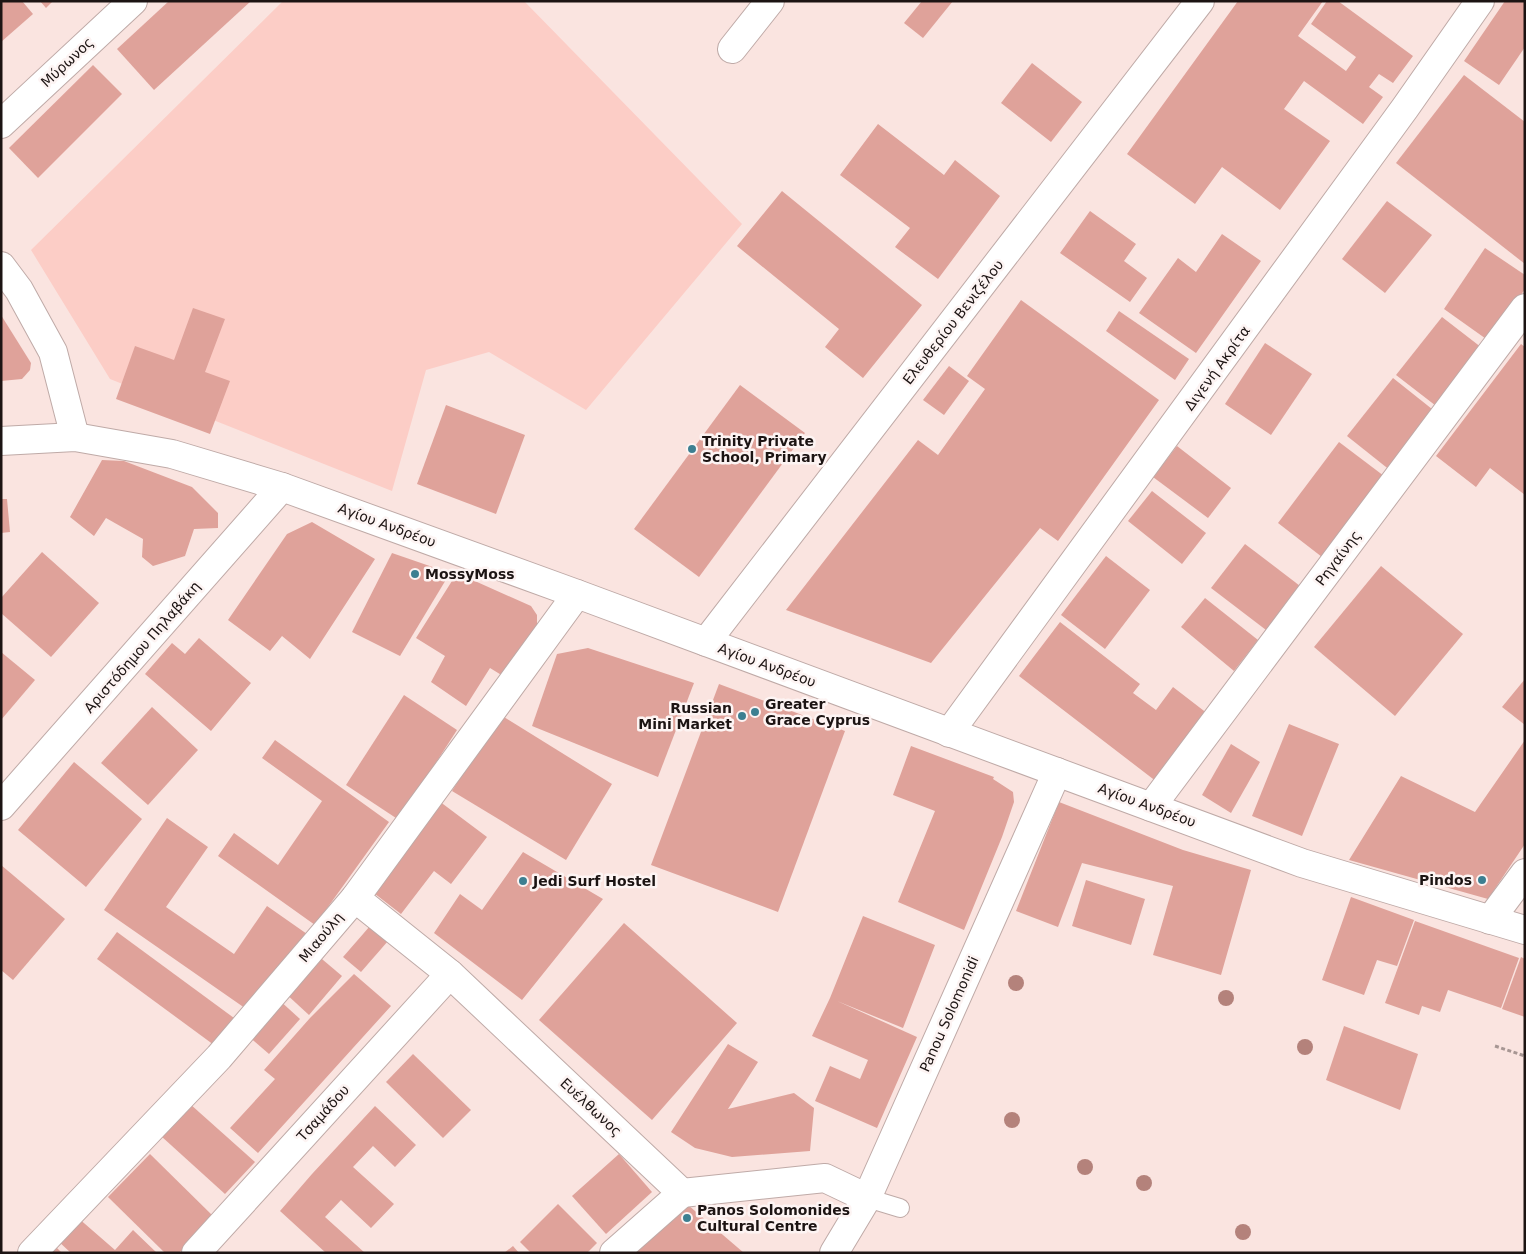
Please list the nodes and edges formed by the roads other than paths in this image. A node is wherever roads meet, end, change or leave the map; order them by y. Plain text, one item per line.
1 (133, 1) edge
2 (770, 1) edge
3 (1200, 1) edge
4 (1480, 1) edge
5 (732, 48) dead end
6 (1, 124) edge
7 (1, 266) edge
8 (1525, 308) edge
9 (75, 437) junction
10 (1, 441) edge
11 (282, 487) junction
12 (577, 594) junction
13 (706, 642) junction
14 (949, 733) junction
15 (1057, 772) junction
16 (1, 806) edge
17 (1151, 807) junction
18 (1525, 873) edge
19 (355, 898) junction
20 (1490, 920) junction
21 (1525, 930) edge
22 (450, 974) junction
23 (682, 1193) junction
24 (867, 1198) junction
25 (900, 1208) dead end
26 (32, 1253) edge
27 (196, 1253) edge
28 (614, 1253) edge
29 (834, 1253) edge

1 - 6 street, Μύρωνος
2 - 5 street
3 - 13 street, Ελευθερίου Βενιζέλου
4 - 14 street, Διγενή Ακρίτα
7 - 9 street
8 - 17 street, Ρηγαίνης
9 - 10 street, Αγίου Ανδρέου
9 - 11 street, Αγίου Ανδρέου
11 - 12 street, Αγίου Ανδρέου
11 - 16 street, Αριστόδημου Πηλαβάκη
12 - 13 street, Αγίου Ανδρέου
12 - 19 street, Μιαούλη
13 - 14 street, Αγίου Ανδρέου
14 - 15 street, Αγίου Ανδρέου
15 - 17 street, Αγίου Ανδρέου
15 - 24 street, Panou Solomonidi
17 - 20 street, Αγίου Ανδρέου
18 - 20 street
19 - 22 street, Ευέλθωνος
19 - 26 street, Μιαούλη
20 - 21 street, Αγίου Ανδρέου
22 - 23 street, Ευέλθωνος
22 - 27 street, Τσαμάδου
23 - 24 street
23 - 28 street
24 - 25 lane
24 - 29 street, Panou Solomonidi

